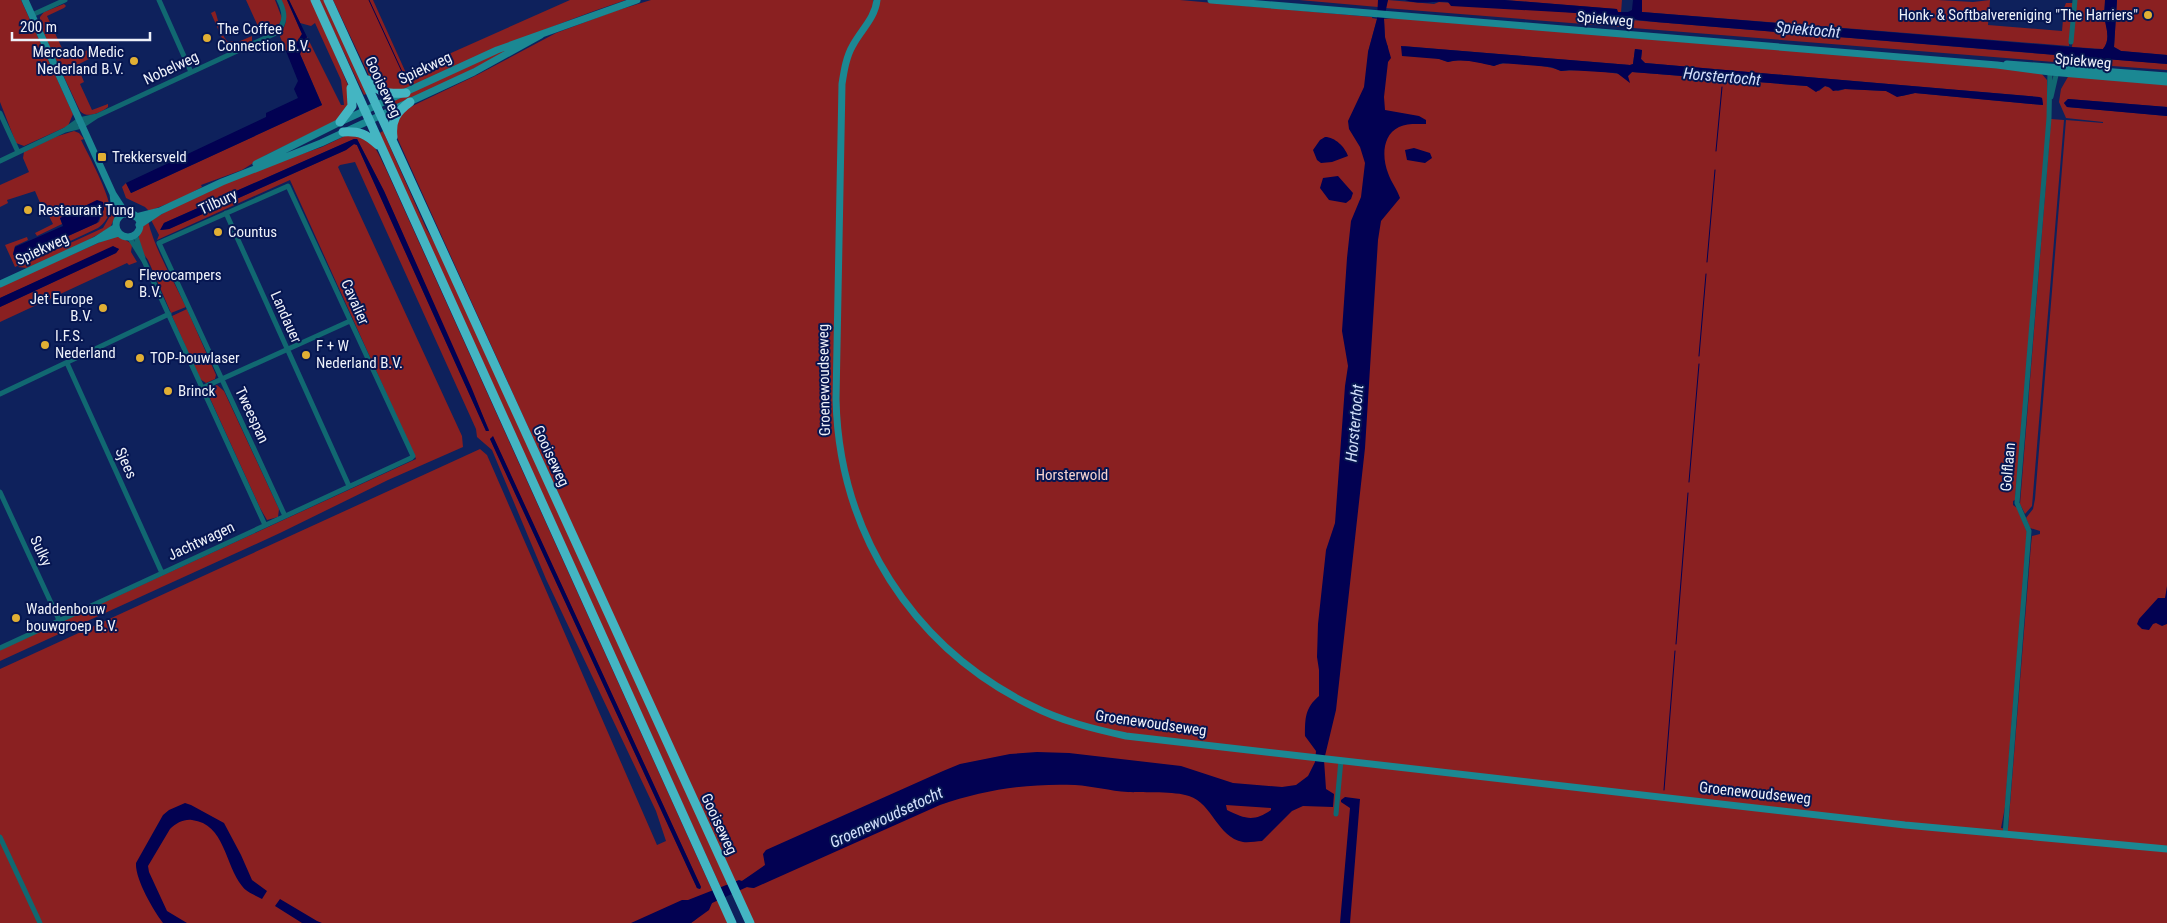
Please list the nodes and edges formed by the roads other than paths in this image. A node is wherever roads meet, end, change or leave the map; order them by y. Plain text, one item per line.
1 (25, 0) edge
2 (65, 0) edge
3 (159, 0) edge
4 (279, 0) edge
5 (315, 0) edge
6 (328, 0) edge
7 (637, 0) edge
8 (876, 0) edge
9 (1211, 0) edge
10 (2075, 0) edge
11 (32, 15) junction
12 (541, 35) junction
13 (2071, 42) dead end
14 (2054, 70) junction
15 (191, 72) junction
16 (361, 72) junction
17 (2167, 76) edge
18 (350, 78) junction
19 (2167, 82) edge
20 (406, 93) junction
21 (410, 102) junction
22 (377, 106) junction
23 (365, 111) junction
24 (0, 113) edge
25 (381, 115) junction
26 (369, 120) junction
27 (340, 122) junction
28 (80, 123) junction
29 (343, 132) junction
30 (394, 145) junction
31 (383, 151) junction
32 (18, 152) junction
33 (0, 161) edge
34 (243, 172) junction
35 (288, 186) joint
36 (160, 211) junction
37 (226, 213) junction
38 (123, 215) junction
39 (136, 217) junction
40 (139, 225) junction
41 (118, 230) junction
42 (132, 236) junction
43 (160, 243) joint
44 (0, 284) edge
45 (169, 314) junction
46 (350, 321) junction
47 (287, 349) junction
48 (67, 364) junction
49 (222, 380) junction
50 (202, 388) junction
51 (0, 394) edge
52 (412, 456) joint
53 (349, 486) junction
54 (0, 492) edge
55 (285, 516) junction
56 (265, 525) junction
57 (162, 573) junction
58 (59, 620) junction
59 (0, 648) edge
60 (1341, 760) junction
61 (1336, 814) dead end
62 (2005, 835) junction
63 (0, 838) edge
64 (2167, 849) edge
65 (40, 923) edge
66 (732, 923) edge
67 (750, 923) edge

1 - 11 street
2 - 11 street
3 - 15 street
4 - 15 street, Nobelweg
5 - 18 highway, Gooiseweg
6 - 16 highway, Gooiseweg
7 - 12 street, Spiekweg
8 - 60 street, Groenewoudseweg
9 - 14 street, Spiekweg
10 - 13 street
11 - 28 street
12 - 20 street, Spiekweg
12 - 21 street, Spiekweg
14 - 17 street, Spiekweg
14 - 19 street, Spiekweg
14 - 62 street, Golflaan
15 - 28 street, Nobelweg
16 - 20 highway
16 - 22 highway, Gooiseweg
18 - 23 highway, Gooiseweg
18 - 27 highway
20 - 22 street, Spiekweg
21 - 25 street, Spiekweg
21 - 30 highway
22 - 23 street, Spiekweg
22 - 25 highway, Gooiseweg
23 - 26 highway, Gooiseweg
23 - 27 street, Spiekweg
24 - 32 street
25 - 26 street, Spiekweg
25 - 30 highway, Gooiseweg
26 - 29 street, Spiekweg
26 - 31 highway, Gooiseweg
27 - 34 street, Spiekweg
28 - 32 street
28 - 38 street
29 - 31 highway
29 - 34 street, Spiekweg
30 - 67 highway, Gooiseweg
31 - 66 highway, Gooiseweg
32 - 33 street
34 - 36 street, Spiekweg
35 - 37 street, Tilbury
35 - 46 street, Cavalier
36 - 39 street, Spiekweg
36 - 40 street, Spiekweg
37 - 43 street, Tilbury
37 - 47 street, Landauer
38 - 39 street
38 - 41 street
39 - 40 street
40 - 42 street
41 - 42 street
41 - 44 street, Spiekweg
42 - 45 street
43 - 49 street, Tweespan
45 - 48 street
45 - 50 street
46 - 47 street
46 - 52 street, Cavalier
47 - 49 street
47 - 53 street, Landauer
48 - 51 street
48 - 57 street, Sjees
49 - 50 street
49 - 55 street, Tweespan
50 - 56 street
52 - 53 street, Jachtwagen
53 - 55 street, Jachtwagen
54 - 58 street, Sulky
55 - 56 street, Jachtwagen
56 - 57 street, Jachtwagen
57 - 58 street, Jachtwagen
58 - 59 street, Jachtwagen
60 - 61 street
60 - 62 street, Groenewoudseweg
62 - 64 street, Groenewoudseweg
63 - 65 street

